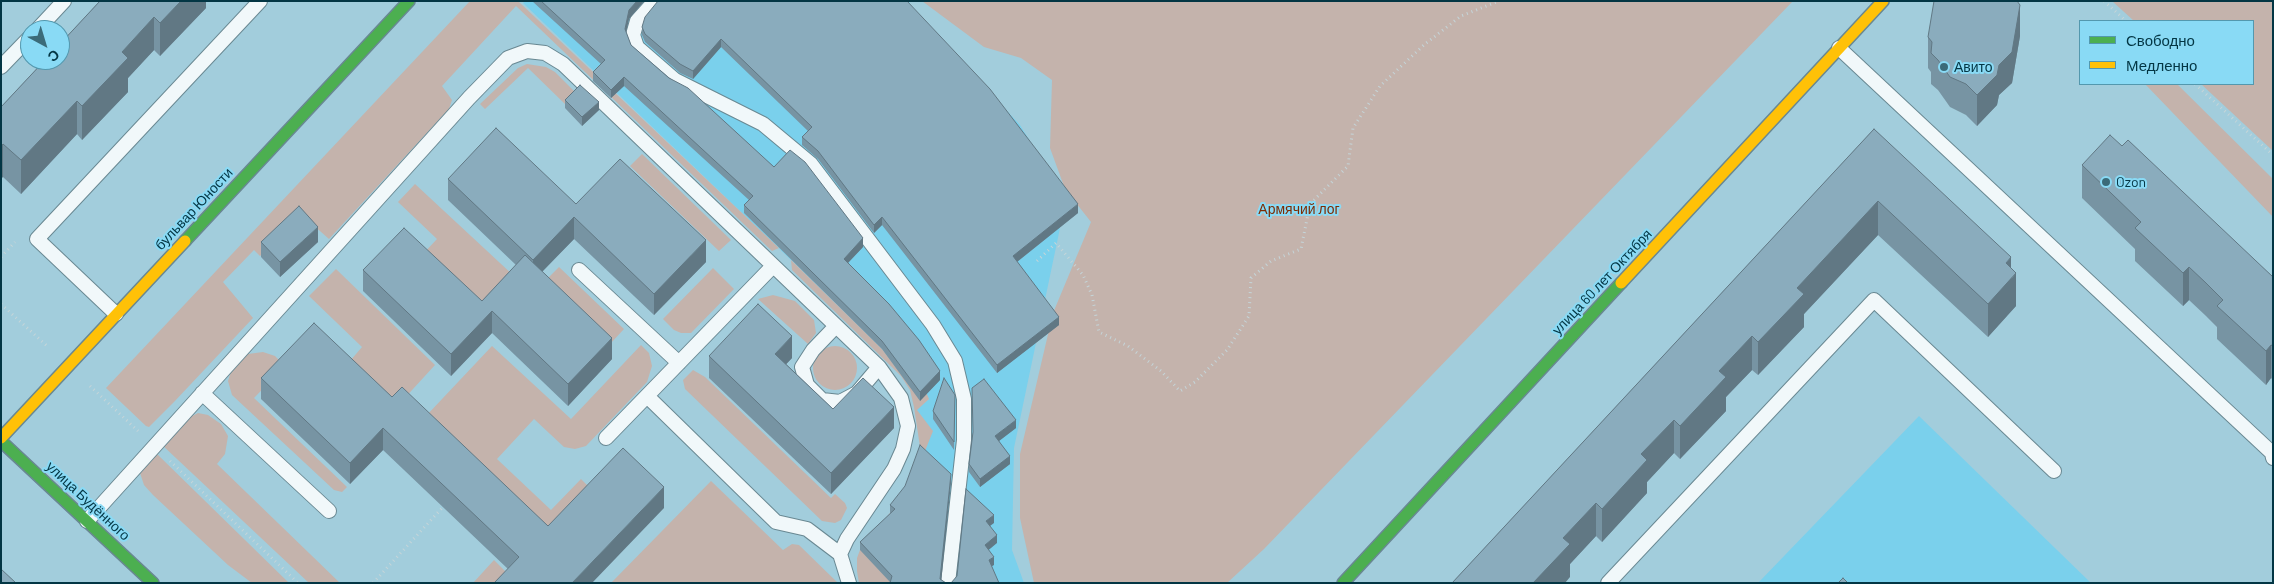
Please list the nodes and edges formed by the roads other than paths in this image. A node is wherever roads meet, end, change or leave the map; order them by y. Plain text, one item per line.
1 (64, 1) edge
2 (260, 1) edge
3 (409, 1) edge
4 (655, 1) edge
5 (1883, 1) edge
6 (46, 20) edge
7 (20, 47) edge
8 (1839, 48) junction
9 (1, 67) edge
10 (773, 266) junction
11 (579, 270) dead end
12 (116, 314) junction
13 (836, 326) junction
14 (679, 363) junction
15 (879, 367) junction
16 (202, 393) junction
17 (647, 396) junction
18 (606, 438) dead end
19 (1, 439) edge
20 (2273, 458) edge
21 (2054, 471) dead end
22 (329, 511) dead end
23 (87, 521) junction
24 (840, 554) junction
25 (154, 583) edge
26 (849, 583) edge
27 (948, 583) edge
28 (1343, 583) edge
29 (1608, 583) edge

1 - 6 lane
2 - 12 lane
3 - 12 street, бульвар Юности
4 - 27 lane
5 - 8 street, улица 60 лет Октября
7 - 9 lane
8 - 20 lane
8 - 28 street, улица 60 лет Октября
10 - 13 lane
10 - 14 lane
10 - 16 lane
11 - 14 lane
12 - 19 street, бульвар Юности
13 - 15 lane
13 - 15 lane
14 - 17 lane
15 - 24 lane
16 - 22 lane
16 - 23 lane
17 - 18 lane
17 - 24 lane
19 - 23 street, улица Будённого
21 - 29 lane
23 - 25 street, улица Будённого
24 - 26 lane

